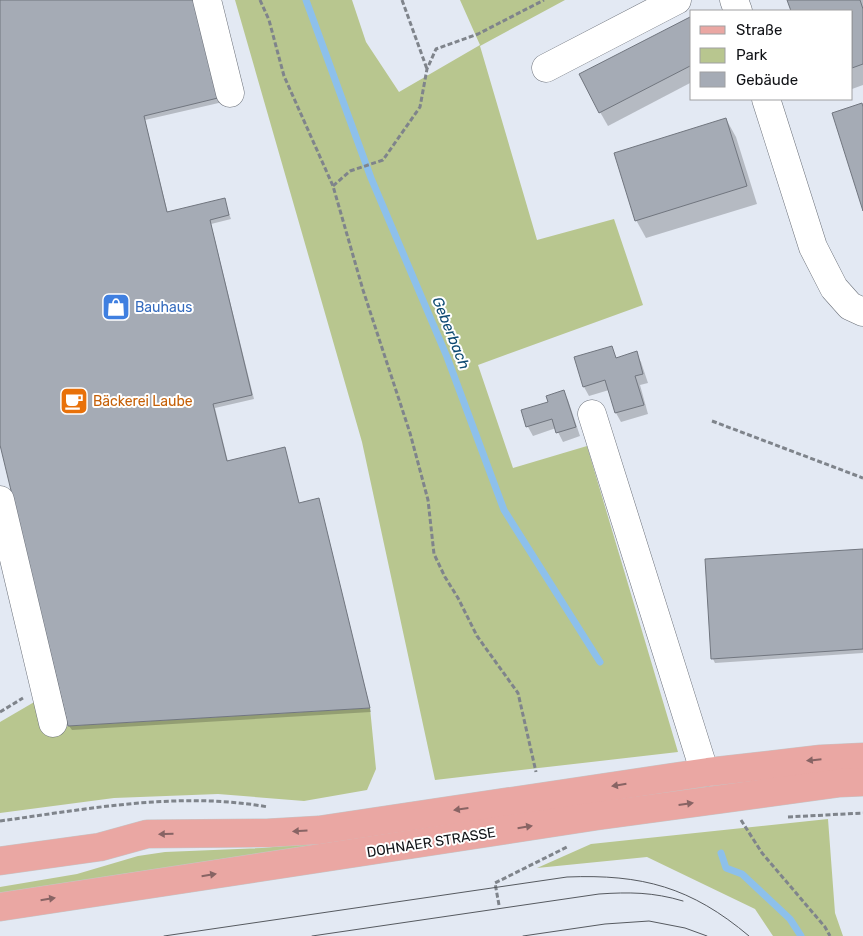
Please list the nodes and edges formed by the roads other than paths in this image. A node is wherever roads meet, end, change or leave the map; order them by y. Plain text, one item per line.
1 (207, 0) edge
2 (677, 0) edge
3 (546, 68) dead end
4 (230, 93) dead end
5 (766, 100) edge
6 (863, 312) edge
7 (592, 414) dead end
8 (0, 500) edge
9 (53, 723) dead end
10 (863, 757) edge
11 (708, 772) junction
12 (863, 782) edge
13 (0, 861) edge
14 (0, 907) edge

1 - 4 lane
2 - 3 lane
5 - 6 lane
7 - 11 lane
8 - 9 lane
10 -> 11 main road, DOHNAER STRASSE
11 -> 13 main road, DOHNAER STRASSE
14 -> 12 main road, DOHNAER STRASSE

